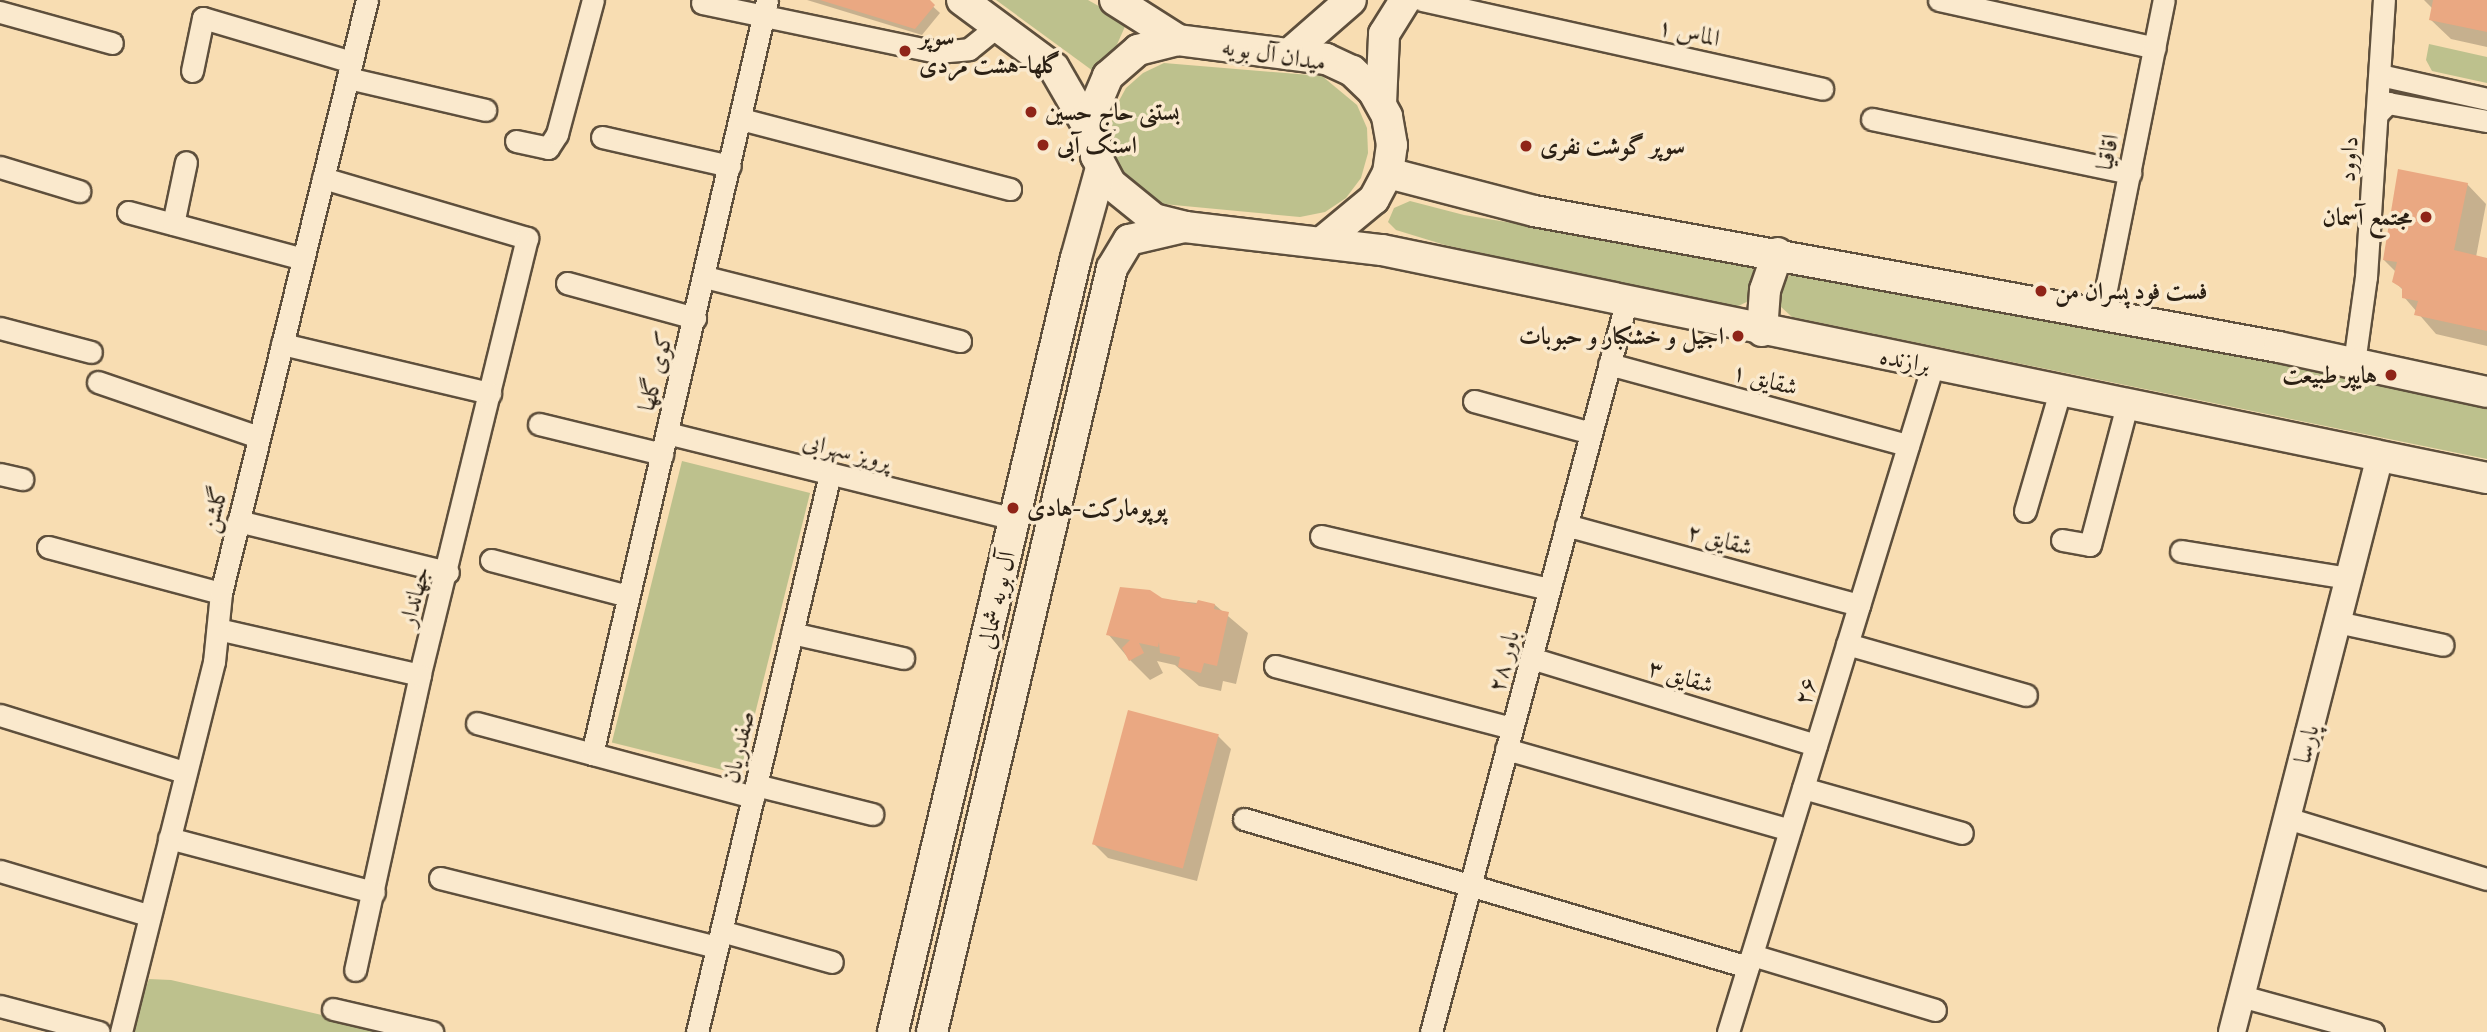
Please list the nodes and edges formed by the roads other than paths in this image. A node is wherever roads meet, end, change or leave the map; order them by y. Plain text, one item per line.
1 (367, 0) edge
2 (593, 0) edge
3 (962, 0) edge
4 (1115, 0) edge
5 (1351, 0) edge
6 (1405, 0) edge
7 (1422, 0) edge
8 (1939, 0) edge
9 (2164, 0) edge
10 (2384, 0) edge
11 (702, 3) dead end
12 (765, 8) edge
13 (0, 12) edge
14 (1000, 24) junction
15 (1178, 40) junction
16 (112, 43) dead end
17 (2155, 48) junction
18 (1289, 54) junction
19 (350, 70) junction
20 (192, 71) dead end
21 (2380, 75) junction
22 (1822, 89) dead end
23 (2487, 99) edge
24 (1381, 104) junction
25 (485, 110) dead end
26 (2377, 114) junction
27 (741, 119) junction
28 (1872, 120) dead end
29 (2487, 121) edge
30 (1091, 132) junction
31 (601, 137) dead end
32 (516, 141) dead end
33 (186, 163) dead end
34 (730, 166) junction
35 (0, 167) edge
36 (1101, 168) junction
37 (1388, 173) junction
38 (2130, 173) junction
39 (323, 178) junction
40 (1010, 189) dead end
41 (79, 191) dead end
42 (128, 212) dead end
43 (173, 224) junction
44 (1185, 227) junction
45 (1322, 242) junction
46 (1778, 253) junction
47 (303, 259) junction
48 (705, 277) junction
49 (567, 282) dead end
50 (1626, 303) junction
51 (2101, 314) junction
52 (695, 318) junction
53 (0, 328) edge
54 (1762, 331) junction
55 (960, 341) dead end
56 (282, 344) junction
57 (91, 352) dead end
58 (2354, 363) junction
59 (1609, 365) junction
60 (1933, 365) junction
61 (98, 382) dead end
62 (2060, 391) junction
63 (2487, 392) edge
64 (490, 393) junction
65 (1474, 401) dead end
66 (2127, 405) junction
67 (539, 424) dead end
68 (667, 433) junction
69 (1591, 433) junction
70 (259, 437) junction
71 (1908, 444) junction
72 (662, 454) junction
73 (2380, 456) junction
74 (0, 474) edge
75 (830, 474) junction
76 (2487, 478) edge
77 (22, 479) dead end
78 (2025, 511) dead end
79 (1015, 519) junction
80 (238, 521) junction
81 (1566, 524) junction
82 (1321, 536) dead end
83 (2062, 540) dead end
84 (48, 547) dead end
85 (2181, 551) dead end
86 (491, 560) dead end
87 (448, 572) junction
88 (2348, 578) junction
89 (1549, 589) junction
90 (221, 593) junction
91 (628, 596) junction
92 (1859, 605) junction
93 (2337, 622) junction
94 (218, 629) junction
95 (792, 633) junction
96 (1847, 645) junction
97 (2443, 645) dead end
98 (903, 658) dead end
99 (1531, 658) junction
100 (1275, 666) dead end
101 (420, 675) junction
102 (2026, 695) dead end
103 (0, 715) edge
104 (477, 723) dead end
105 (1512, 728) junction
106 (1816, 745) junction
107 (1506, 750) junction
108 (592, 754) junction
109 (184, 772) junction
110 (1803, 788) junction
111 (754, 791) junction
112 (872, 814) dead end
113 (2287, 818) junction
114 (1244, 820) dead end
115 (1790, 830) junction
116 (1962, 834) dead end
117 (941, 835) junction
118 (169, 838) junction
119 (976, 847) junction
120 (0, 871) edge
121 (440, 878) dead end
122 (2487, 879) edge
123 (1470, 885) junction
124 (374, 892) junction
125 (148, 915) junction
126 (719, 939) junction
127 (1750, 961) junction
128 (832, 962) dead end
129 (355, 970) dead end
130 (2241, 996) junction
131 (0, 1006) edge
132 (333, 1009) dead end
133 (1935, 1010) dead end
134 (99, 1032) edge
135 (121, 1032) edge
136 (432, 1032) edge
137 (697, 1032) edge
138 (893, 1032) edge
139 (932, 1032) edge
140 (1431, 1032) edge
141 (1728, 1032) edge
142 (2232, 1032) edge
143 (2373, 1032) edge

1 - 19 street, گلشن
2 - 32 street
3 - 14 main road
4 - 15 main road
5 - 18 main road
6 - 24 main road
7 - 22 street, الماس ۱
8 - 17 street
9 - 17 street, اقاقیا
10 - 21 street, داوود
11 - 12 street
12 - 14 street
12 - 27 street, کوی گلها
13 - 16 street
14 - 30 main road
15 - 18 main road, میدان آل بویه
15 - 30 main road, میدان آل بویه
17 - 38 street, اقاقیا
18 - 24 main road, میدان آل بویه
19 - 20 street
19 - 25 street
19 - 39 street, گلشن
21 - 23 street
21 - 26 street, داوود
24 - 37 main road, میدان آل بویه
26 - 29 street
26 - 58 street, داوود
27 - 34 street, کوی گلها
27 - 40 street
28 - 38 street
30 - 36 main road, میدان آل بویه
31 - 34 street
33 - 43 street
34 - 48 street, کوی گلها
35 - 41 street
36 - 44 main road, میدان آل بویه
36 - 79 main road, آل بویه شمالی
37 - 45 main road, میدان آل بویه
37 - 46 main road
38 - 51 street, اقاقیا
39 - 47 street, گلشن
39 - 64 street, جهاندار
42 - 43 street
43 - 47 street
44 - 45 main road, میدان آل بویه
44 - 119 main road, آل بویه شمالی
45 - 50 main road, برازنده
46 - 51 main road
46 - 54 main road
47 - 56 street, گلشن
48 - 52 street, کوی گلها
48 - 55 street
49 - 52 street
50 - 54 main road, برازنده
50 - 59 street, باور ۲۸
51 - 58 main road
52 - 68 street, کوی گلها
53 - 57 street
54 - 60 main road, برازنده
56 - 64 street
56 - 70 street, گلشن
58 - 63 main road
59 - 69 street, باور ۲۸
59 - 71 street, شقایق ۱
60 - 62 main road, برازنده
60 - 71 street, ۲۶
61 - 70 street
62 - 66 main road, برازنده
62 - 78 street
64 - 87 street, جهاندار
65 - 69 street
66 - 73 main road, برازنده
66 - 83 street
67 - 72 street
68 - 72 street, کوی گلها
68 - 75 street, پرویز سهرابی
69 - 81 street, باور ۲۸
70 - 80 street, گلشن
71 - 92 street, ۲۶
72 - 91 street, کوی گلها
73 - 76 main road, برازنده
73 - 88 street, پارسا
74 - 77 street
75 - 79 street, پرویز سهرابی
75 - 95 street, صفدریان
79 - 117 main road, آل بویه شمالی
80 - 87 street
80 - 90 street, گلشن
81 - 89 street, باور ۲۸
81 - 92 street, شقایق ۲
82 - 89 street
84 - 90 street
85 - 88 street
86 - 91 street
87 - 101 street, جهاندار
88 - 93 street, پارسا
89 - 99 street, باور ۲۸
90 - 94 street, گلشن
91 - 108 street, کوی گلها
92 - 96 street, ۲۶
93 - 97 street
93 - 113 street, پارسا
94 - 101 street
94 - 109 street, گلشن
95 - 98 street
95 - 111 street, صفدریان
96 - 102 street
96 - 106 street, ۲۶
99 - 105 street, باور ۲۸
99 - 106 street, شقایق ۳
100 - 105 street
101 - 124 street, جهاندار
103 - 109 street
104 - 108 street
105 - 107 street, باور ۲۸
106 - 110 street, ۲۶
107 - 115 street
107 - 123 street, باور ۲۸
108 - 111 street
109 - 118 street, گلشن
110 - 115 street, ۲۶
110 - 116 street
111 - 112 street
111 - 126 street, صفدریان
113 - 122 street
113 - 130 street, پارسا
114 - 123 street
115 - 127 street, ۲۶
117 - 119 street
117 - 138 main road, آل بویه شمالی
118 - 124 street
118 - 125 street, گلشن
119 - 139 main road, آل بویه شمالی
120 - 125 street
121 - 126 street
123 - 127 street
123 - 140 street, باور ۲۸
124 - 129 street, جهاندار
125 - 135 street, گلشن
126 - 128 street
126 - 137 street, صفدریان
127 - 133 street
127 - 141 street, ۲۶
130 - 142 street, پارسا
130 - 143 street
131 - 134 street
132 - 136 street

